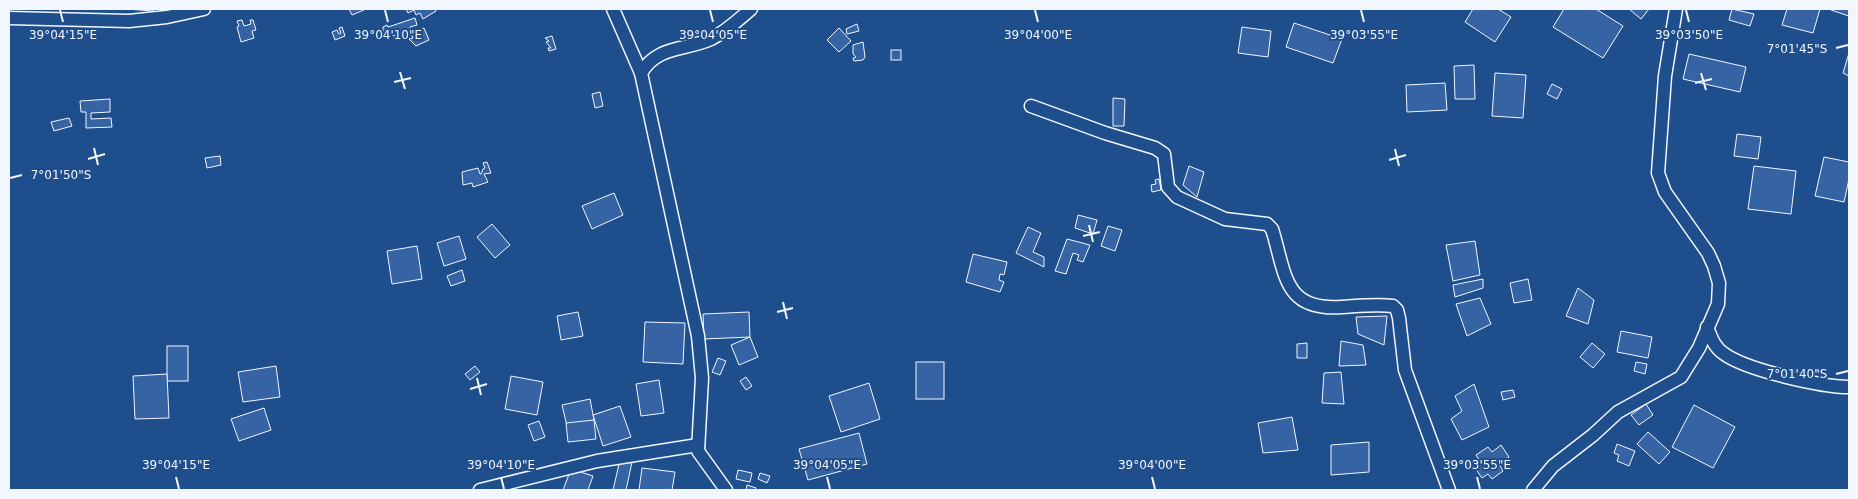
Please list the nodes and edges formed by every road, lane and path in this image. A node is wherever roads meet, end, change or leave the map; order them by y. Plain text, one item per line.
1 (204, 9) edge
2 (613, 9) edge
3 (751, 9) edge
4 (1676, 9) edge
5 (9, 18) edge
6 (641, 74) junction
7 (1031, 106) dead end
8 (1708, 327) junction
9 (1849, 386) edge
10 (698, 446) junction
11 (480, 490) edge
12 (726, 490) edge
13 (1448, 490) edge
14 (1533, 490) edge

1 - 5 street
2 - 6 street
3 - 6 street
4 - 8 street
6 - 10 street
7 - 13 street
8 - 9 street
8 - 14 street
10 - 11 street
10 - 12 street

